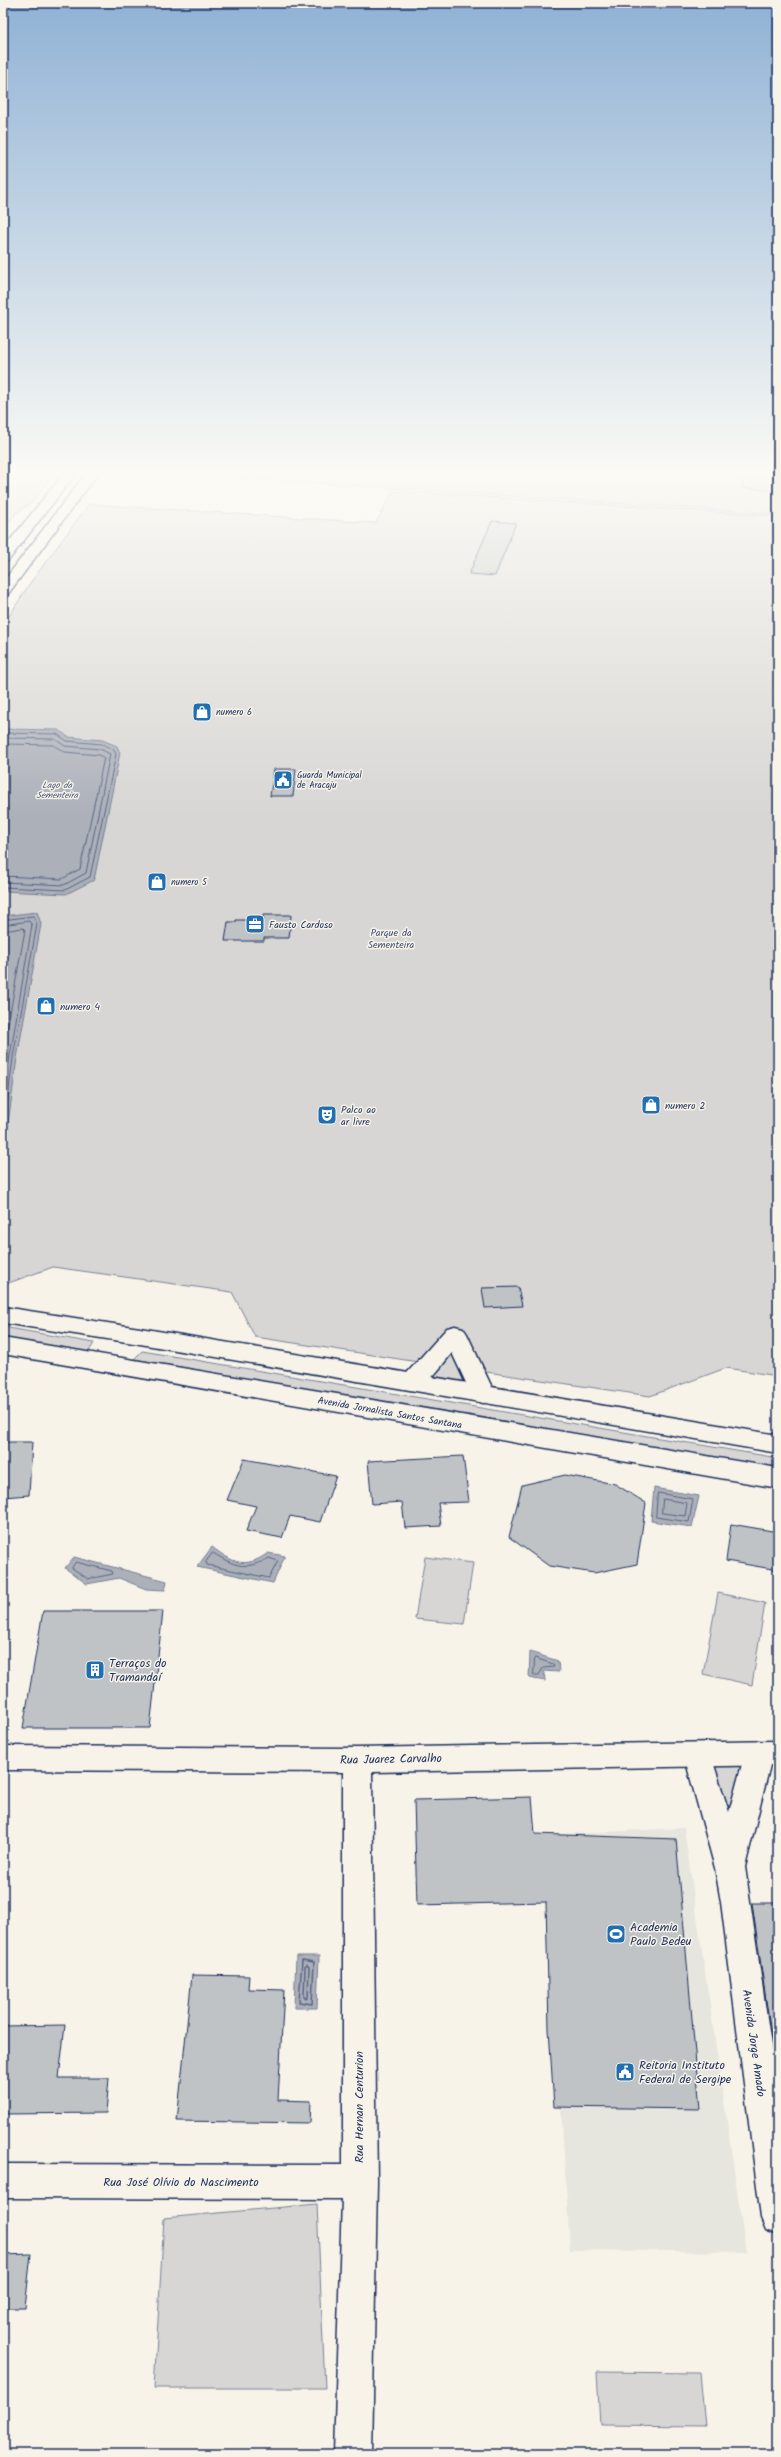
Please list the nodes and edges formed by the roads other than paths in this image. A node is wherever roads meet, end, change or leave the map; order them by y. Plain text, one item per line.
1 (3, 1315) edge
2 (140, 1336) junction
3 (3, 1346) edge
4 (94, 1362) junction
5 (411, 1382) junction
6 (483, 1394) junction
7 (778, 1444) edge
8 (778, 1478) edge
9 (769, 1753) edge
10 (698, 1755) junction
11 (3, 1758) edge
12 (357, 1760) junction
13 (730, 1868) junction
14 (3, 2182) edge
15 (360, 2182) junction
16 (778, 2218) edge
17 (353, 2454) edge

1 - 2 main road
2 - 4 main road
2 - 5 main road
3 - 4 main road, Avenida Jornalista Santos Santana
4 - 8 main road, Avenida Jornalista Santos Santana
5 - 6 main road
5 - 6 main road
6 - 7 main road
9 - 10 main road, Rua Juarez Carvalho
9 - 13 main road, Avenida Jorge Amado
10 - 12 main road, Rua Juarez Carvalho
10 - 13 main road, Avenida Jorge Amado
11 - 12 main road, Rua Juarez Carvalho
12 - 15 main road, Rua Hernan Centurion
13 - 16 main road, Avenida Jorge Amado
14 - 15 main road, Rua José Olívio do Nascimento
15 - 17 main road, Rua Hernan Centurion

